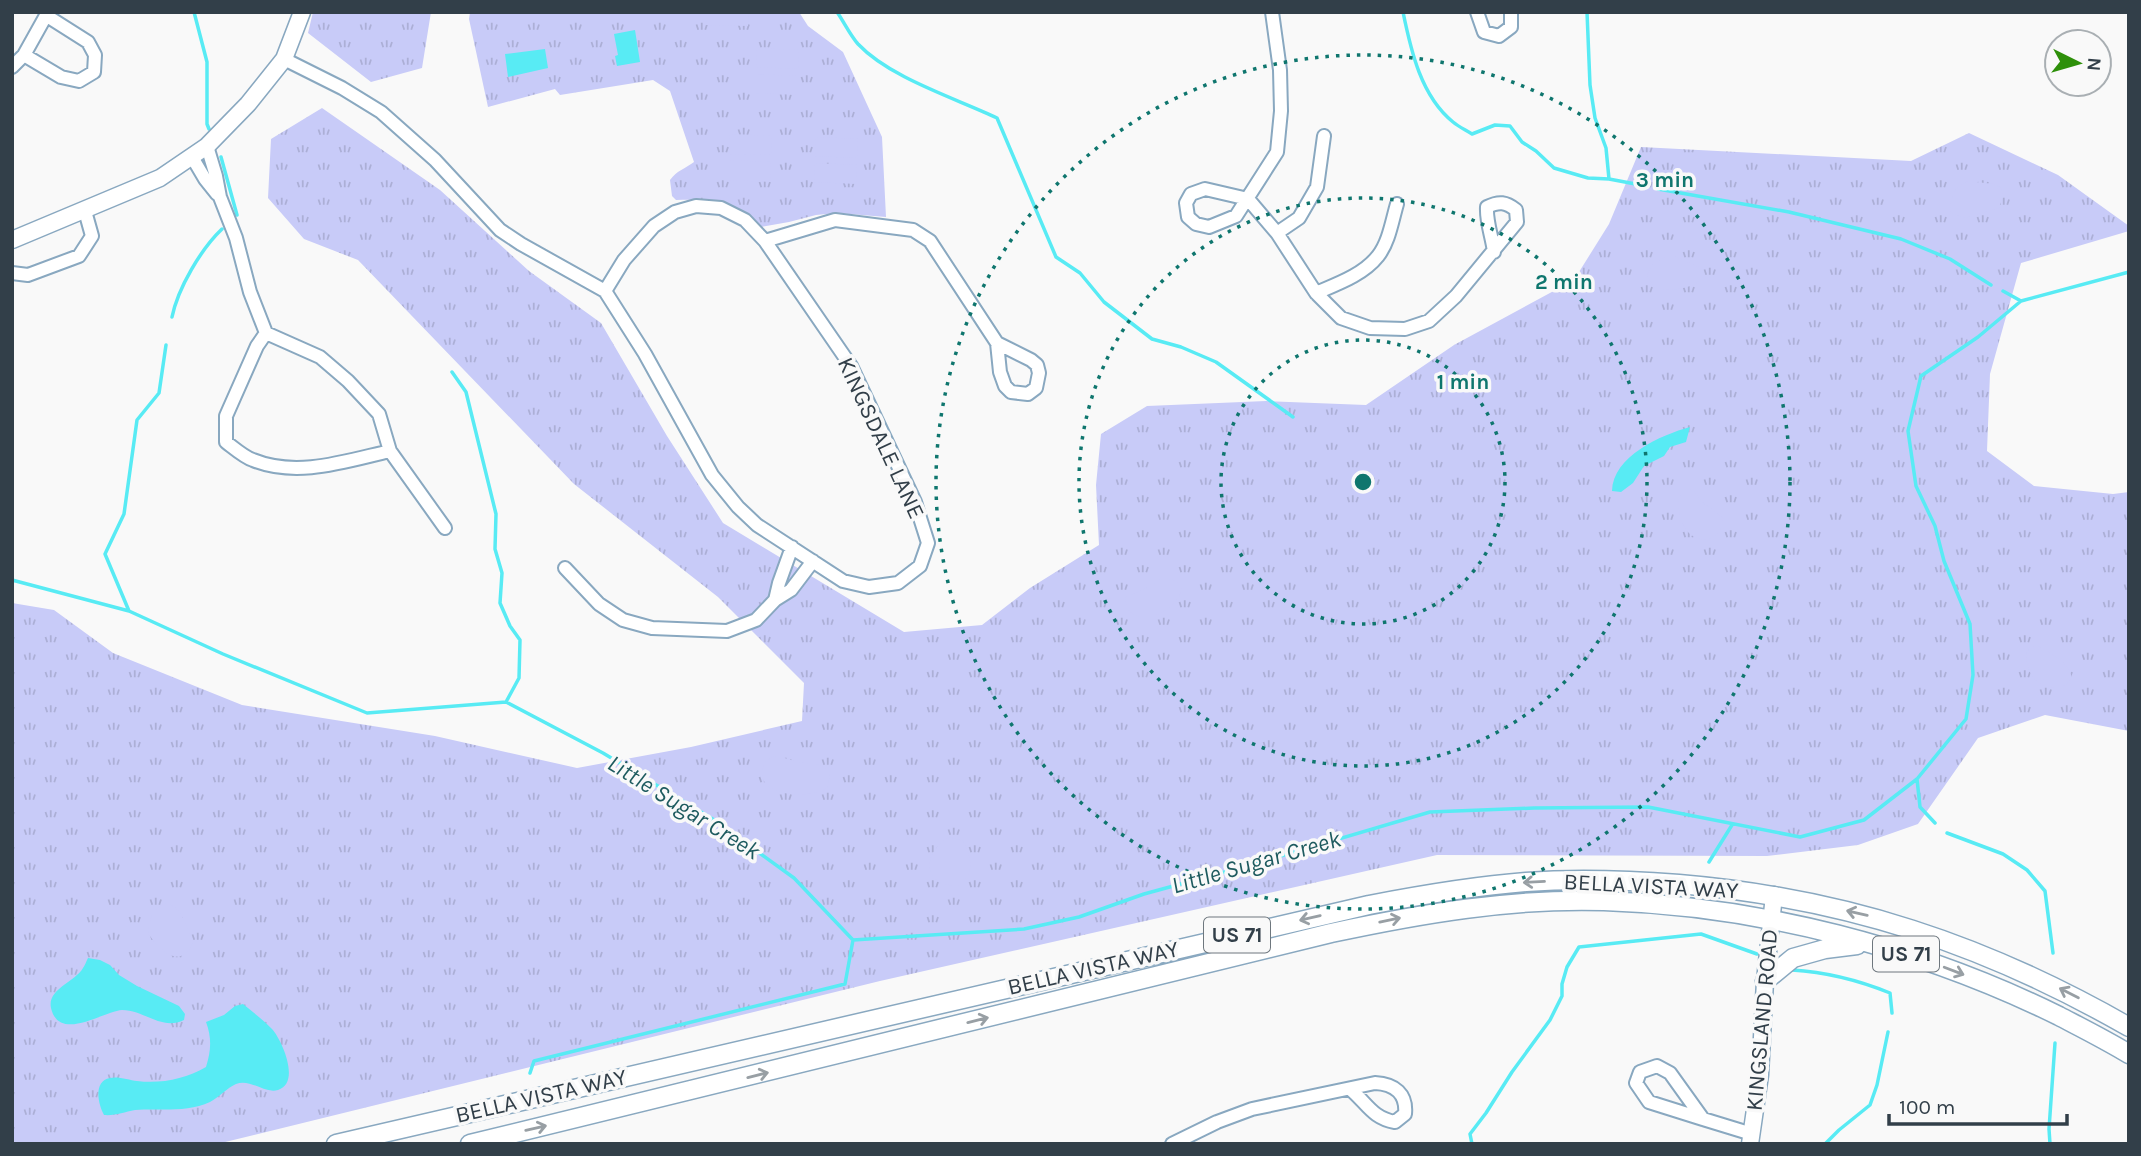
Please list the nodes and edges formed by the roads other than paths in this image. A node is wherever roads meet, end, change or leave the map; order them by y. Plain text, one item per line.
1 (302, 12) edge
2 (1272, 12) edge
3 (1477, 12) edge
4 (1511, 12) edge
5 (48, 14) edge
6 (24, 55) junction
7 (284, 59) junction
8 (12, 67) edge
9 (1324, 136) dead end
10 (206, 146) junction
11 (192, 157) junction
12 (219, 197) junction
13 (1248, 199) junction
14 (1396, 204) dead end
15 (85, 211) junction
16 (1277, 233) junction
17 (12, 240) edge
18 (765, 241) junction
19 (1494, 252) dead end
20 (12, 273) edge
21 (605, 291) junction
22 (1316, 293) junction
23 (266, 333) junction
24 (997, 343) dead end
25 (390, 451) junction
26 (445, 528) dead end
27 (792, 547) junction
28 (813, 561) junction
29 (565, 568) dead end
30 (775, 600) junction
31 (1774, 895) junction
32 (1771, 920) junction
33 (1870, 944) junction
34 (1765, 981) junction
35 (2129, 1027) edge
36 (2129, 1054) edge
37 (1350, 1089) dead end
38 (1703, 1119) junction
39 (1751, 1139) edge
40 (337, 1144) edge
41 (470, 1144) edge
42 (1172, 1144) edge

1 - 7 street
2 - 13 street
3 - 4 street
5 - 6 street
5 - 6 street
6 - 8 street
7 - 10 street
7 - 21 street, KINGSDALE LANE
9 - 16 street
10 - 11 street
10 - 12 street
11 - 12 street
11 - 15 street
12 - 23 street
13 - 13 street
13 - 16 street
14 - 22 street
15 - 17 street
15 - 20 street
16 - 22 street
18 - 21 street, KINGSDALE LANE
18 - 24 street
18 - 28 street, KINGSDALE LANE
19 - 22 street
21 - 27 street, KINGSDALE LANE
23 - 25 street
23 - 25 street
25 - 26 street
27 - 28 street, KINGSDALE LANE
27 - 30 street
28 - 30 street
29 - 30 street
31 - 32 street, KINGSLAND ROAD
35 -> 31 main road, BELLA VISTA WAY / US 71
31 -> 40 main road, BELLA VISTA WAY / US 71
32 - 33 main road, BELLA VISTA WAY / US 71
32 - 34 street, KINGSLAND ROAD
41 -> 32 main road, BELLA VISTA WAY / US 71
33 - 34 main road
33 -> 36 main road, BELLA VISTA WAY / US 71
34 - 39 street, KINGSLAND ROAD
37 - 42 street
38 - 38 street
38 - 39 street

